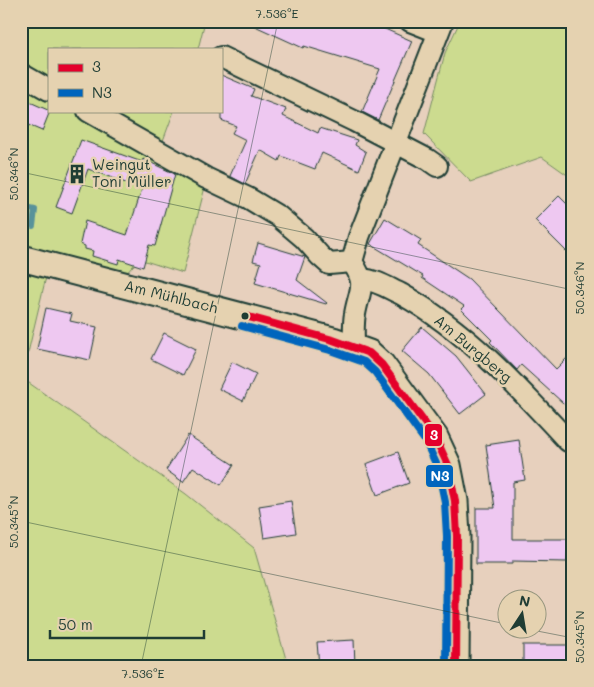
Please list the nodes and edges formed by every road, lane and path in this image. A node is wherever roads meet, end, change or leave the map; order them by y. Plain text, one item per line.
1 (410, 21) edge
2 (440, 26) edge
3 (222, 57) edge
4 (21, 74) edge
5 (48, 89) edge
6 (90, 112) edge
7 (395, 143) junction
8 (437, 166) dead end
9 (21, 258) edge
10 (357, 270) junction
11 (354, 346) junction
12 (568, 440) dead end
13 (456, 666) edge

1 - 2 street
2 - 7 street
3 - 7 street
4 - 5 street
6 - 10 street, Am Burgberg
7 - 8 street
7 - 10 street
9 - 11 street, Am Mühlbach
10 - 11 street
10 - 12 street, Am Burgberg
11 - 13 street, Am Mühlbach

